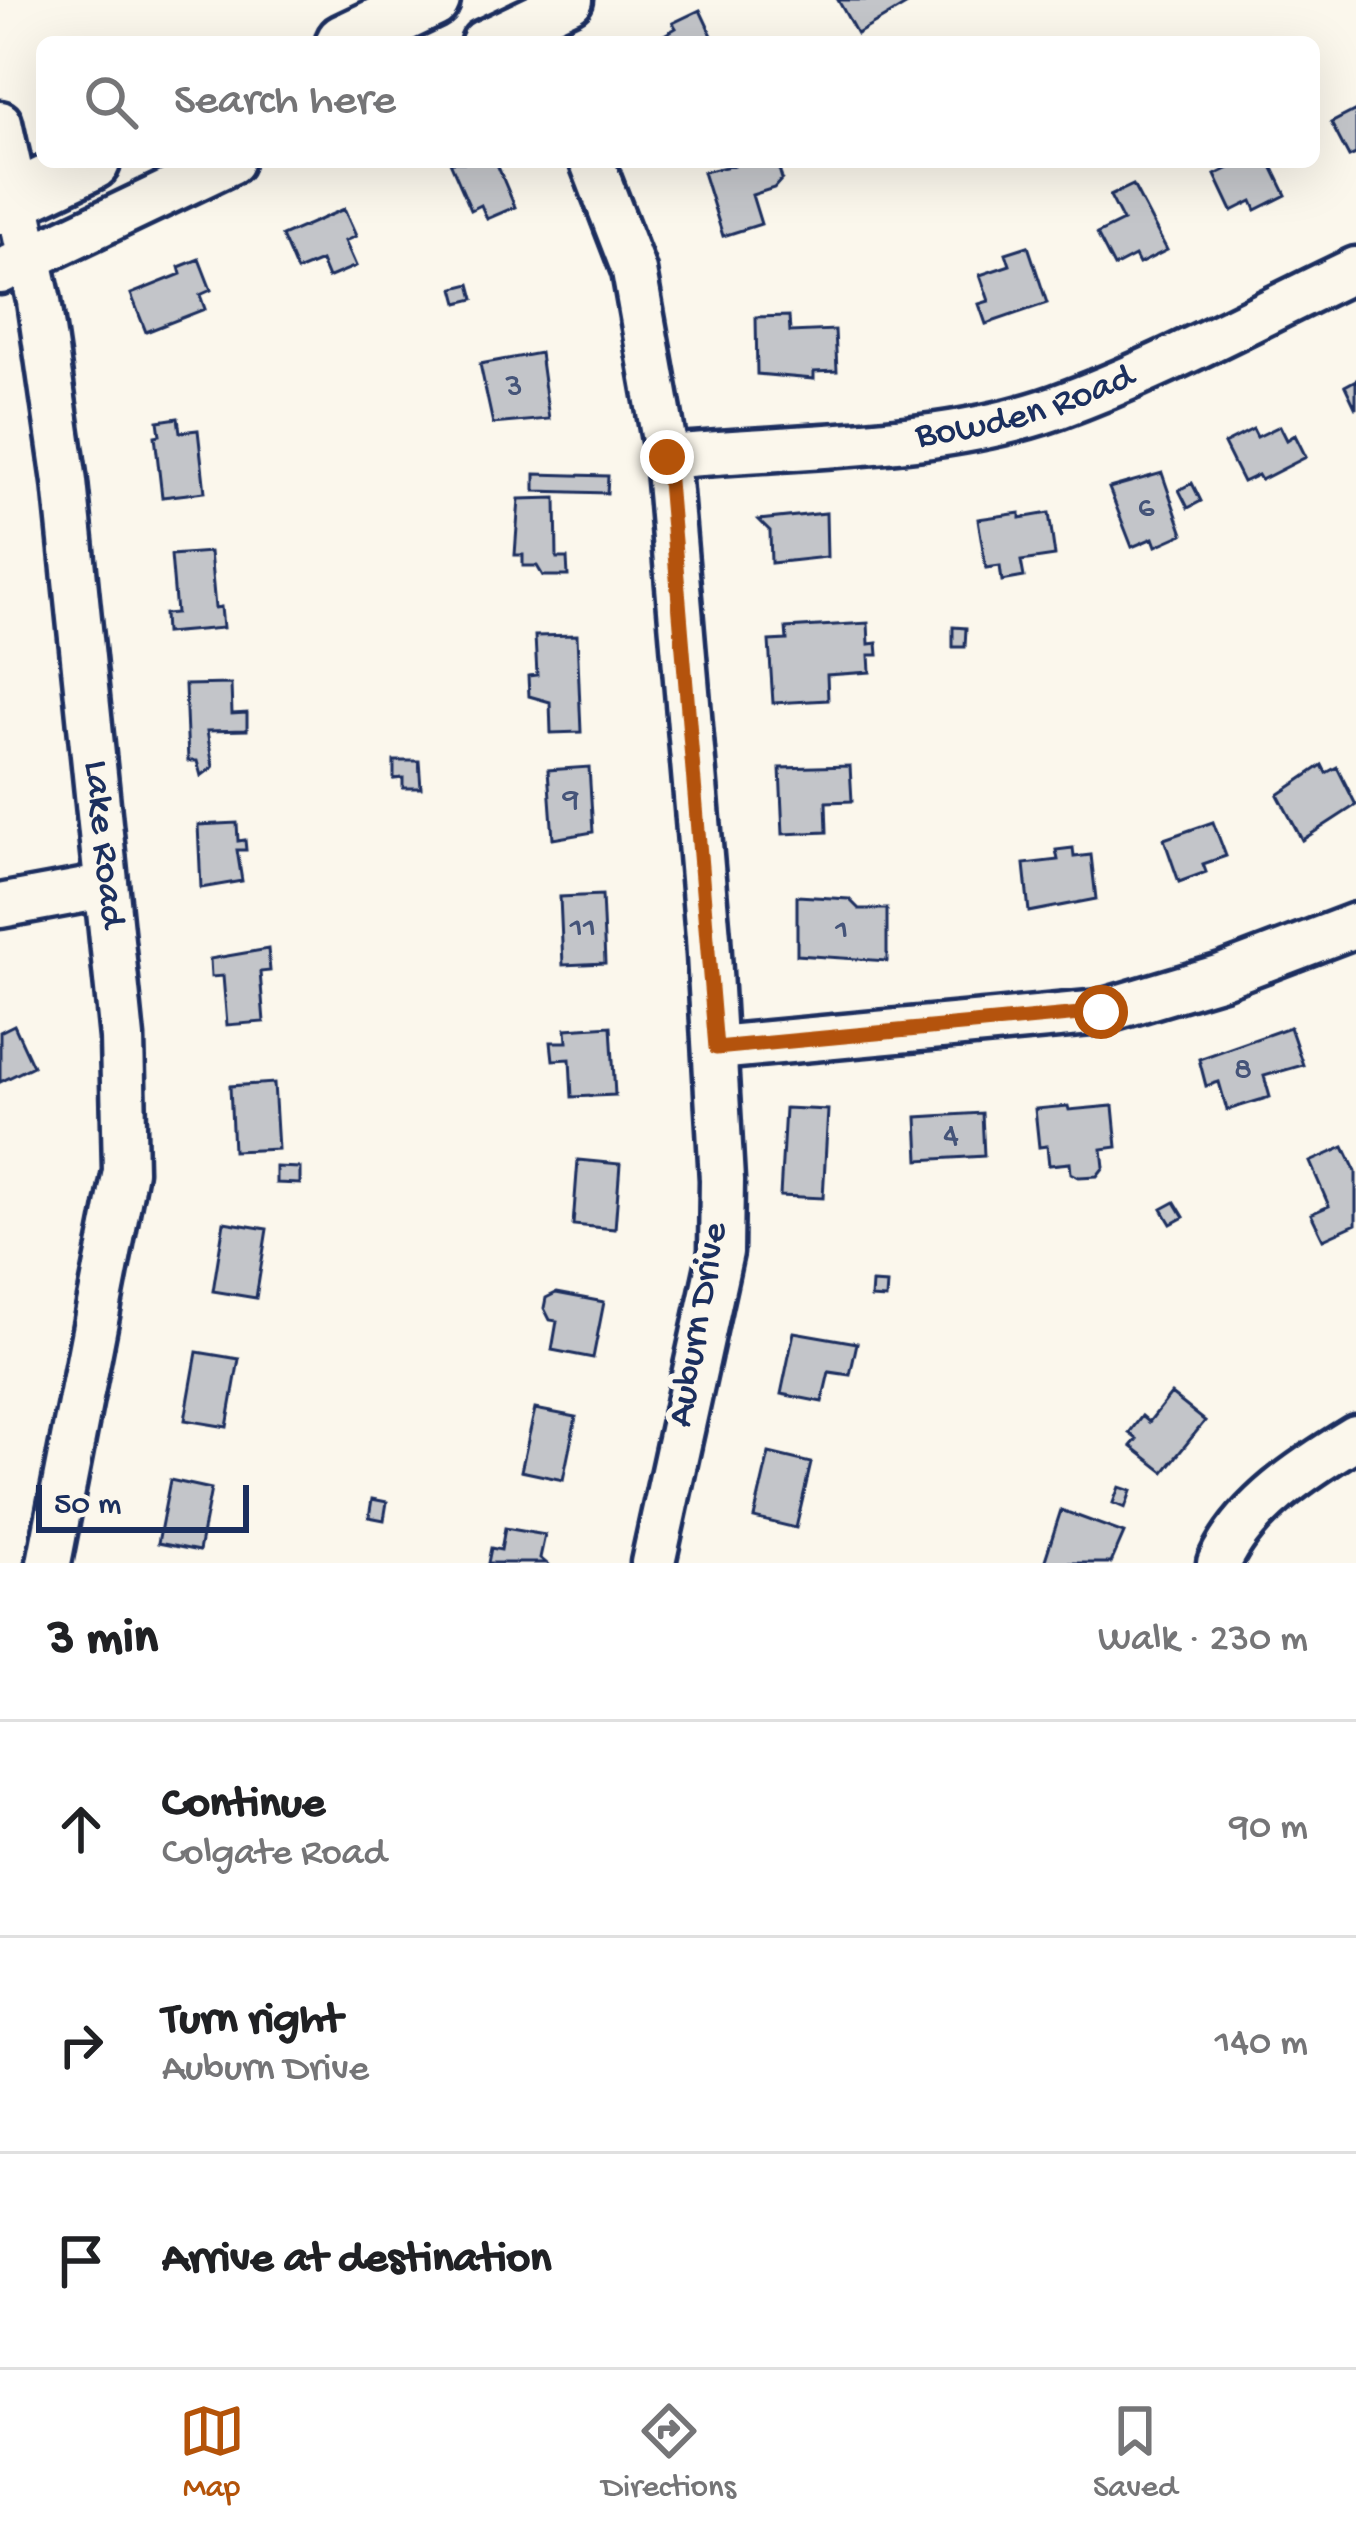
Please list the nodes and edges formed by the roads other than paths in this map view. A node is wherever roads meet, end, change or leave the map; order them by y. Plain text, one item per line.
1 (432, 0) edge
2 (571, 0) edge
3 (534, 31) edge
4 (357, 36) edge
5 (0, 123) edge
6 (79, 168) edge
7 (218, 168) edge
8 (594, 168) edge
9 (6, 203) edge
10 (15, 265) edge
11 (1356, 269) edge
12 (667, 457) junction
13 (103, 887) junction
14 (0, 906) edge
15 (1353, 935) edge
16 (716, 1048) junction
17 (1356, 1436) edge
18 (49, 1563) edge
19 (653, 1563) edge
20 (1219, 1563) edge

1 - 4 main road
2 - 3 street
5 - 9 street, Lake Road
6 - 9 main road
7 - 10 street
8 - 12 street, Auburn Drive
9 - 10 street, Lake Road
10 - 13 street, Lake Road
11 - 12 street, Bowden Road
12 - 16 street, Auburn Drive
13 - 14 street
13 - 18 street, Lake Road
15 - 16 street
16 - 19 street, Auburn Drive
17 - 20 street

